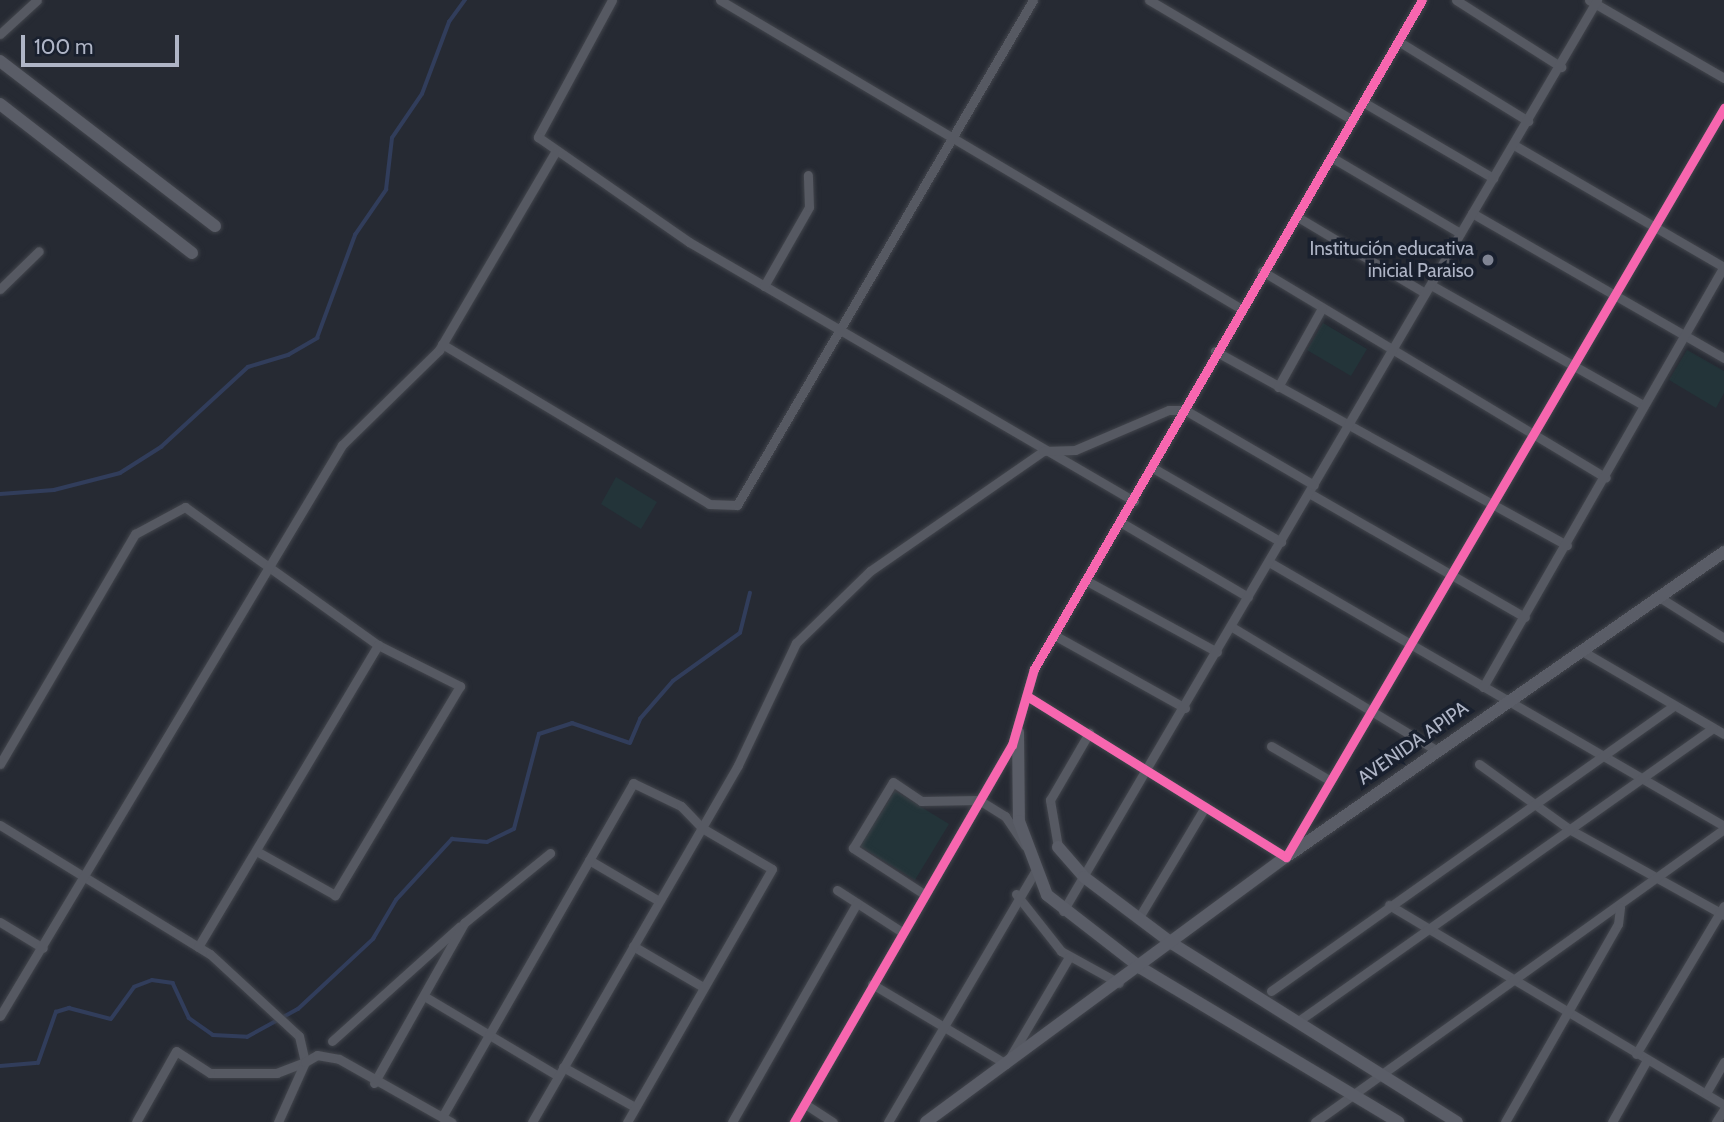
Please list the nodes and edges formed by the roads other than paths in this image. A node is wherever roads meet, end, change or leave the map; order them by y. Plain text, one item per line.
1 (37, 0) edge
2 (612, 0) edge
3 (720, 0) edge
4 (1033, 0) edge
5 (1149, 0) edge
6 (1422, 0) edge
7 (1456, 0) edge
8 (1594, 1) edge
9 (0, 34) edge
10 (1398, 41) junction
11 (0, 61) edge
12 (1561, 67) junction
13 (1724, 78) edge
14 (1363, 102) junction
15 (0, 104) edge
16 (1724, 108) edge
17 (1353, 120) junction
18 (1528, 121) junction
19 (952, 138) junction
20 (1514, 145) junction
21 (555, 152) junction
22 (1331, 158) junction
23 (808, 175) dead end
24 (1493, 178) junction
25 (1472, 213) junction
26 (1296, 216) junction
27 (215, 226) dead end
28 (1655, 226) junction
29 (1460, 233) junction
30 (39, 251) dead end
31 (192, 253) dead end
32 (1724, 267) edge
33 (1262, 271) junction
34 (764, 285) junction
35 (0, 289) edge
36 (1428, 289) junction
37 (1613, 296) junction
38 (1322, 308) junction
39 (1240, 309) junction
40 (838, 329) junction
41 (1685, 334) junction
42 (442, 344) junction
43 (1215, 351) junction
44 (1391, 352) junction
45 (1724, 358) edge
46 (1574, 366) junction
47 (1278, 387) junction
48 (1643, 405) junction
49 (1185, 410) junction
50 (1348, 428) junction
51 (1533, 437) junction
52 (1043, 452) junction
53 (1153, 468) junction
54 (1606, 478) junction
55 (1312, 489) junction
56 (1134, 501) junction
57 (1492, 506) junction
58 (1122, 523) junction
59 (1281, 542) junction
60 (1567, 545) junction
61 (1724, 552) edge
62 (1269, 562) junction
63 (266, 570) junction
64 (1453, 573) junction
65 (1087, 581) junction
66 (1248, 597) junction
67 (1659, 597) junction
68 (1525, 617) junction
69 (1232, 627) junction
70 (1054, 635) junction
71 (1724, 638) edge
72 (1413, 641) junction
73 (378, 645) junction
74 (1582, 651) junction
75 (1217, 652) junction
76 (1483, 687) junction
77 (1027, 696) junction
78 (1510, 699) junction
79 (1674, 706) junction
80 (1185, 708) junction
81 (1371, 711) junction
82 (1713, 728) junction
83 (1018, 732) junction
84 (1090, 733) junction
85 (1724, 734) edge
86 (1271, 746) dead end
87 (1436, 750) junction
88 (1602, 757) junction
89 (0, 764) edge
90 (1479, 764) dead end
91 (1148, 771) junction
92 (1638, 779) junction
93 (1331, 781) junction
94 (979, 800) junction
95 (1531, 804) junction
96 (1205, 807) junction
97 (0, 825) edge
98 (702, 828) junction
99 (1724, 828) edge
100 (1569, 829) junction
101 (1026, 848) junction
102 (1058, 848) joint
103 (258, 852) junction
104 (550, 853) dead end
105 (1286, 857) junction
106 (589, 860) junction
107 (1034, 873) junction
108 (1084, 877) junction
109 (1657, 877) junction
110 (84, 880) junction
111 (837, 890) dead end
112 (924, 894) junction
113 (1016, 894) junction
114 (659, 901) junction
115 (857, 903) junction
116 (1389, 905) junction
117 (1620, 907) junction
118 (1063, 911) junction
119 (1723, 911) edge
120 (1138, 919) junction
121 (0, 922) edge
122 (464, 923) junction
123 (1424, 930) junction
124 (902, 932) junction
125 (1172, 944) junction
126 (633, 946) junction
127 (198, 947) junction
128 (43, 948) junction
129 (1069, 957) junction
130 (1141, 968) junction
131 (1509, 980) junction
132 (1119, 983) junction
133 (872, 984) junction
134 (704, 986) junction
135 (1271, 991) dead end
136 (424, 996) junction
137 (1568, 1014) junction
138 (0, 1016) edge
139 (1297, 1022) junction
140 (941, 1029) junction
141 (488, 1036) junction
142 (332, 1041) dead end
143 (1636, 1054) junction
144 (1647, 1060) junction
145 (304, 1062) junction
146 (1724, 1062) edge
147 (1006, 1064) junction
148 (561, 1071) junction
149 (1377, 1074) junction
150 (374, 1083) junction
151 (1706, 1093) junction
152 (1350, 1095) junction
153 (805, 1104) junction
154 (635, 1107) junction
155 (1724, 1107) edge
156 (1373, 1108) junction
157 (429, 1111) junction
158 (447, 1120) edge
159 (136, 1122) edge
160 (278, 1122) edge
161 (424, 1122) edge
162 (532, 1122) edge
163 (627, 1122) edge
164 (732, 1122) edge
165 (794, 1122) edge
166 (833, 1122) edge
167 (888, 1122) edge
168 (926, 1122) edge
169 (1315, 1122) edge
170 (1384, 1122) edge
171 (1398, 1122) edge
172 (1457, 1122) edge
173 (1505, 1122) edge
174 (1612, 1122) edge
175 (1716, 1122) edge

1 - 9 street
2 - 21 street
3 - 19 street
4 - 19 street
5 - 17 street
6 - 10 street
7 - 12 street
8 - 12 street
8 - 13 street
10 - 14 street
10 - 18 street
11 - 27 street
12 - 18 street
14 - 17 street
14 - 24 street
15 - 31 street
16 - 28 street
17 - 22 street
18 - 20 street
19 - 39 street
19 - 40 street
20 - 24 street
20 - 28 street
21 - 34 street
21 - 42 street
22 - 26 street
22 - 29 street
23 - 34 street
24 - 25 street
25 - 29 street
25 - 37 street
26 - 33 street
26 - 36 street
28 - 32 street
28 - 37 street
29 - 36 street
30 - 35 street
32 - 41 street
33 - 38 street
33 - 39 street
34 - 40 street
36 - 44 street
36 - 46 street
37 - 41 street
37 - 46 street
38 - 44 street
38 - 47 street
39 - 43 street
40 - 42 street
40 - 52 street
41 - 45 street
41 - 48 street
42 - 63 street
43 - 47 street
43 - 49 street
44 - 50 street
44 - 51 street
46 - 48 street
46 - 51 street
47 - 50 street
48 - 54 street
49 - 52 street
49 - 53 street
49 - 55 street
50 - 55 street
50 - 57 street
51 - 54 street
51 - 57 street
52 - 56 street
52 - 98 street
53 - 56 street
53 - 59 street
54 - 60 street
55 - 59 street
55 - 64 street
56 - 58 street
57 - 60 street
57 - 64 street
58 - 65 street
58 - 66 street
59 - 62 street
60 - 68 street
61 - 67 street, AVENIDA APIPA
62 - 66 street
62 - 72 street
63 - 73 street
63 - 89 street
63 - 110 street
64 - 68 street
64 - 72 street
65 - 70 street
65 - 75 street
66 - 69 street
67 - 71 street
67 - 74 street, AVENIDA APIPA
68 - 76 street
69 - 75 street
69 - 81 street
70 - 77 street
70 - 80 street
72 - 76 street
72 - 81 street
73 - 103 street
73 - 103 street
74 - 78 street, AVENIDA APIPA
74 - 79 street
75 - 80 street
76 - 78 street
77 - 83 street
77 - 84 street
78 - 87 street, AVENIDA APIPA
78 - 88 street
79 - 82 street
79 - 88 street
80 - 91 street
81 - 87 street
81 - 93 street
82 - 85 street
82 - 92 street
83 - 94 street
83 - 101 street
84 - 91 street
84 - 102 street
86 - 93 street
87 - 105 street, AVENIDA APIPA
88 - 92 street
88 - 95 street
90 - 95 street
91 - 96 street
91 - 108 street
92 - 99 street
92 - 100 street
93 - 105 street
94 - 101 street
94 - 112 street
94 - 112 street
95 - 100 street
95 - 116 street
96 - 105 street
96 - 120 street
97 - 110 street
98 - 106 street
98 - 114 street
98 - 134 street
99 - 109 street
100 - 109 street
100 - 123 street
101 - 107 street
102 - 108 street
103 - 127 street
104 - 122 street
105 - 125 street, AVENIDA APIPA
106 - 114 street
106 - 141 street
107 - 113 street
107 - 118 street
108 - 118 street
108 - 120 street
109 - 117 street
109 - 119 street
110 - 127 street
110 - 128 street
111 - 115 street
112 - 124 street
113 - 129 street
113 - 140 street
114 - 126 street
115 - 124 street
115 - 164 street
116 - 123 street
116 - 135 street
117 - 131 street
117 - 137 street
118 - 130 street
119 - 143 street
120 - 125 street
121 - 128 street
122 - 136 street
122 - 142 street
123 - 131 street
123 - 139 street
124 - 133 street
125 - 130 street, AVENIDA APIPA
125 - 139 street
126 - 134 street
126 - 148 street
127 - 145 street
128 - 138 street
129 - 132 street
129 - 147 street
130 - 132 street, AVENIDA APIPA
130 - 152 street
131 - 137 street
131 - 149 street
132 - 147 street, AVENIDA APIPA
133 - 140 street
133 - 153 street
134 - 154 street
136 - 141 street
136 - 150 street
137 - 143 street
137 - 173 street
139 - 149 street
140 - 147 street
140 - 167 street
141 - 148 street
141 - 158 street
143 - 144 street
144 - 151 street
144 - 174 street
145 - 150 street
145 - 159 street
145 - 160 street
146 - 151 street
147 - 168 street, AVENIDA APIPA
148 - 154 street
148 - 162 street
149 - 152 street
149 - 172 street
150 - 157 street
151 - 155 street
152 - 156 street
152 - 169 street
153 - 165 street
153 - 166 street
154 - 163 street
155 - 175 street
156 - 170 street
156 - 171 street
157 - 158 street
157 - 161 street

